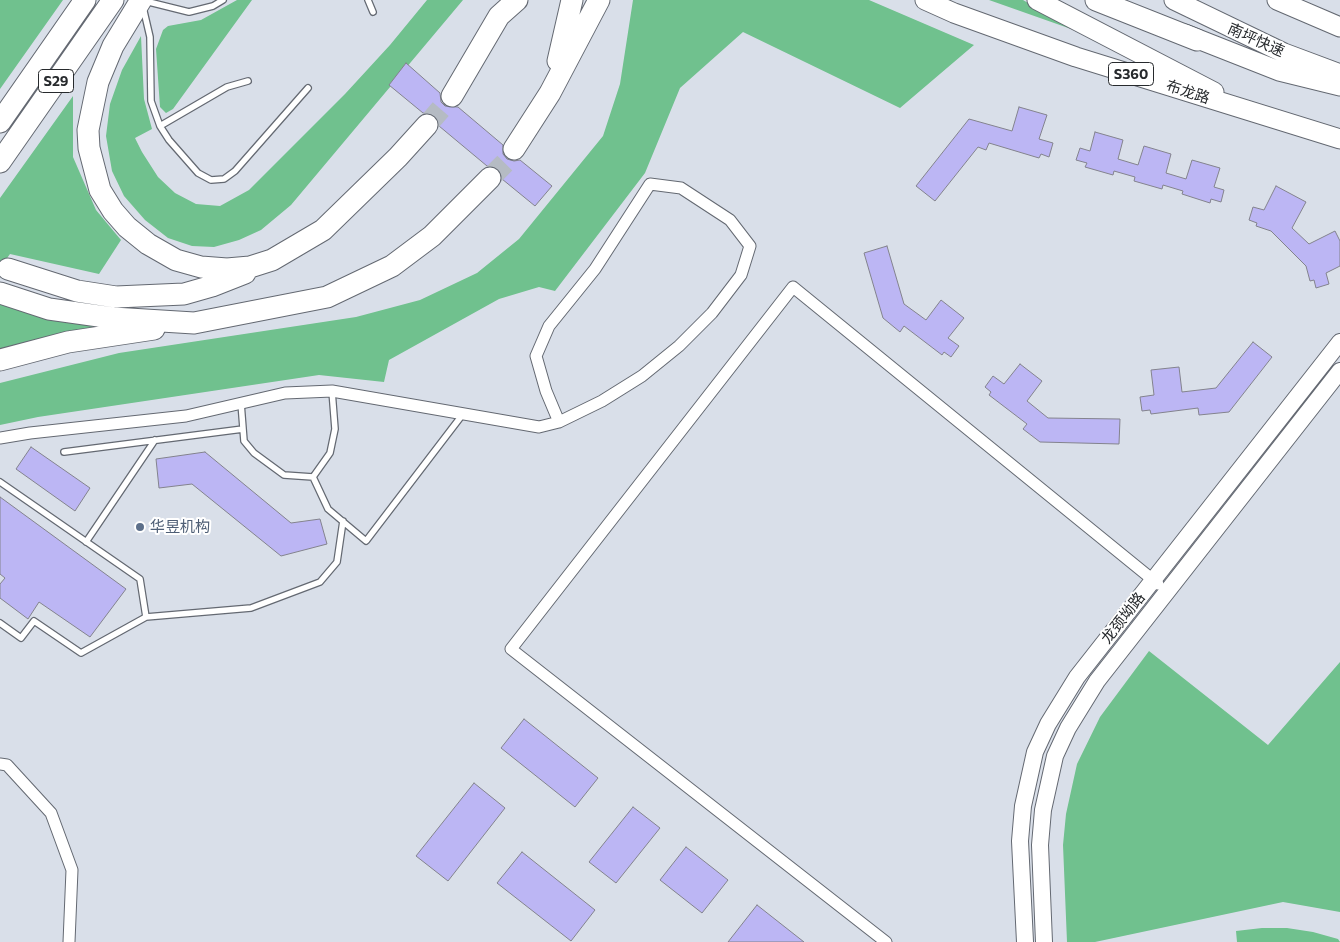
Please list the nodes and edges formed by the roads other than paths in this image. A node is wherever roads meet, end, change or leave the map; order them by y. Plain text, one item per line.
1 (85, 0) edge
2 (112, 0) edge
3 (142, 0) edge
4 (223, 0) edge
5 (368, 0) edge
6 (517, 0) edge
7 (572, 0) edge
8 (598, 0) edge
9 (925, 0) edge
10 (1037, 0) edge
11 (1096, 0) edge
12 (1117, 0) edge
13 (1174, 0) edge
14 (1278, 0) edge
15 (501, 8) edge
16 (373, 12) dead end
17 (1340, 27) edge
18 (1197, 40) junction
19 (1340, 74) edge
20 (248, 80) dead end
21 (1340, 86) edge
22 (308, 88) dead end
23 (550, 93) junction
24 (452, 96) tunnel mouth
25 (1268, 118) junction
26 (0, 122) edge
27 (427, 125) tunnel mouth
28 (160, 126) junction
29 (1340, 139) edge
30 (514, 149) tunnel mouth
31 (0, 162) edge
32 (490, 178) tunnel mouth
33 (272, 260) junction
34 (8, 270) dead end
35 (0, 293) edge
36 (194, 323) junction
37 (1340, 342) edge
38 (0, 360) edge
39 (1340, 371) edge
40 (332, 391) junction
41 (241, 403) junction
42 (463, 414) junction
43 (559, 422) junction
44 (243, 429) junction
45 (0, 438) edge
46 (155, 440) junction
47 (64, 452) dead end
48 (313, 477) junction
49 (0, 482) edge
50 (342, 521) junction
51 (86, 542) junction
52 (1153, 580) junction
53 (1167, 591) junction
54 (146, 618) junction
55 (0, 623) edge
56 (0, 764) edge
57 (878, 940) edge
58 (69, 942) edge
59 (1025, 942) edge
60 (1044, 942) edge

1 - 26 highway, S29
2 - 31 highway, S29
3 - 4 lane
3 - 28 lane
3 - 33 highway
5 - 16 lane
6 - 15 highway
7 - 23 highway
8 - 23 highway
9 - 25 main road, 布龙路 / S360
10 - 25 main road
11 - 18 highway
12 - 18 main road
13 - 19 main road, 南坪快速
14 - 17 main road
15 - 24 highway
18 - 21 main road
20 - 28 lane
22 - 28 lane
23 - 30 highway
25 - 29 main road, 布龙路 / S360
27 - 33 highway
32 - 36 highway
33 - 34 highway
35 - 36 highway
36 - 38 highway
37 - 52 main road, 龙颈坳路
39 - 53 main road, 龙颈坳路
40 - 41 street
40 - 42 street
40 - 48 lane
41 - 44 lane
41 - 45 street
42 - 43 street
42 - 50 lane
43 - 43 street
44 - 46 lane
44 - 48 lane
46 - 47 lane
46 - 51 lane
48 - 50 lane
49 - 51 lane
50 - 54 lane
51 - 54 lane
52 - 53 street
52 - 57 street
52 - 59 main road, 龙颈坳路
53 - 60 main road, 龙颈坳路
54 - 55 lane
56 - 58 street

